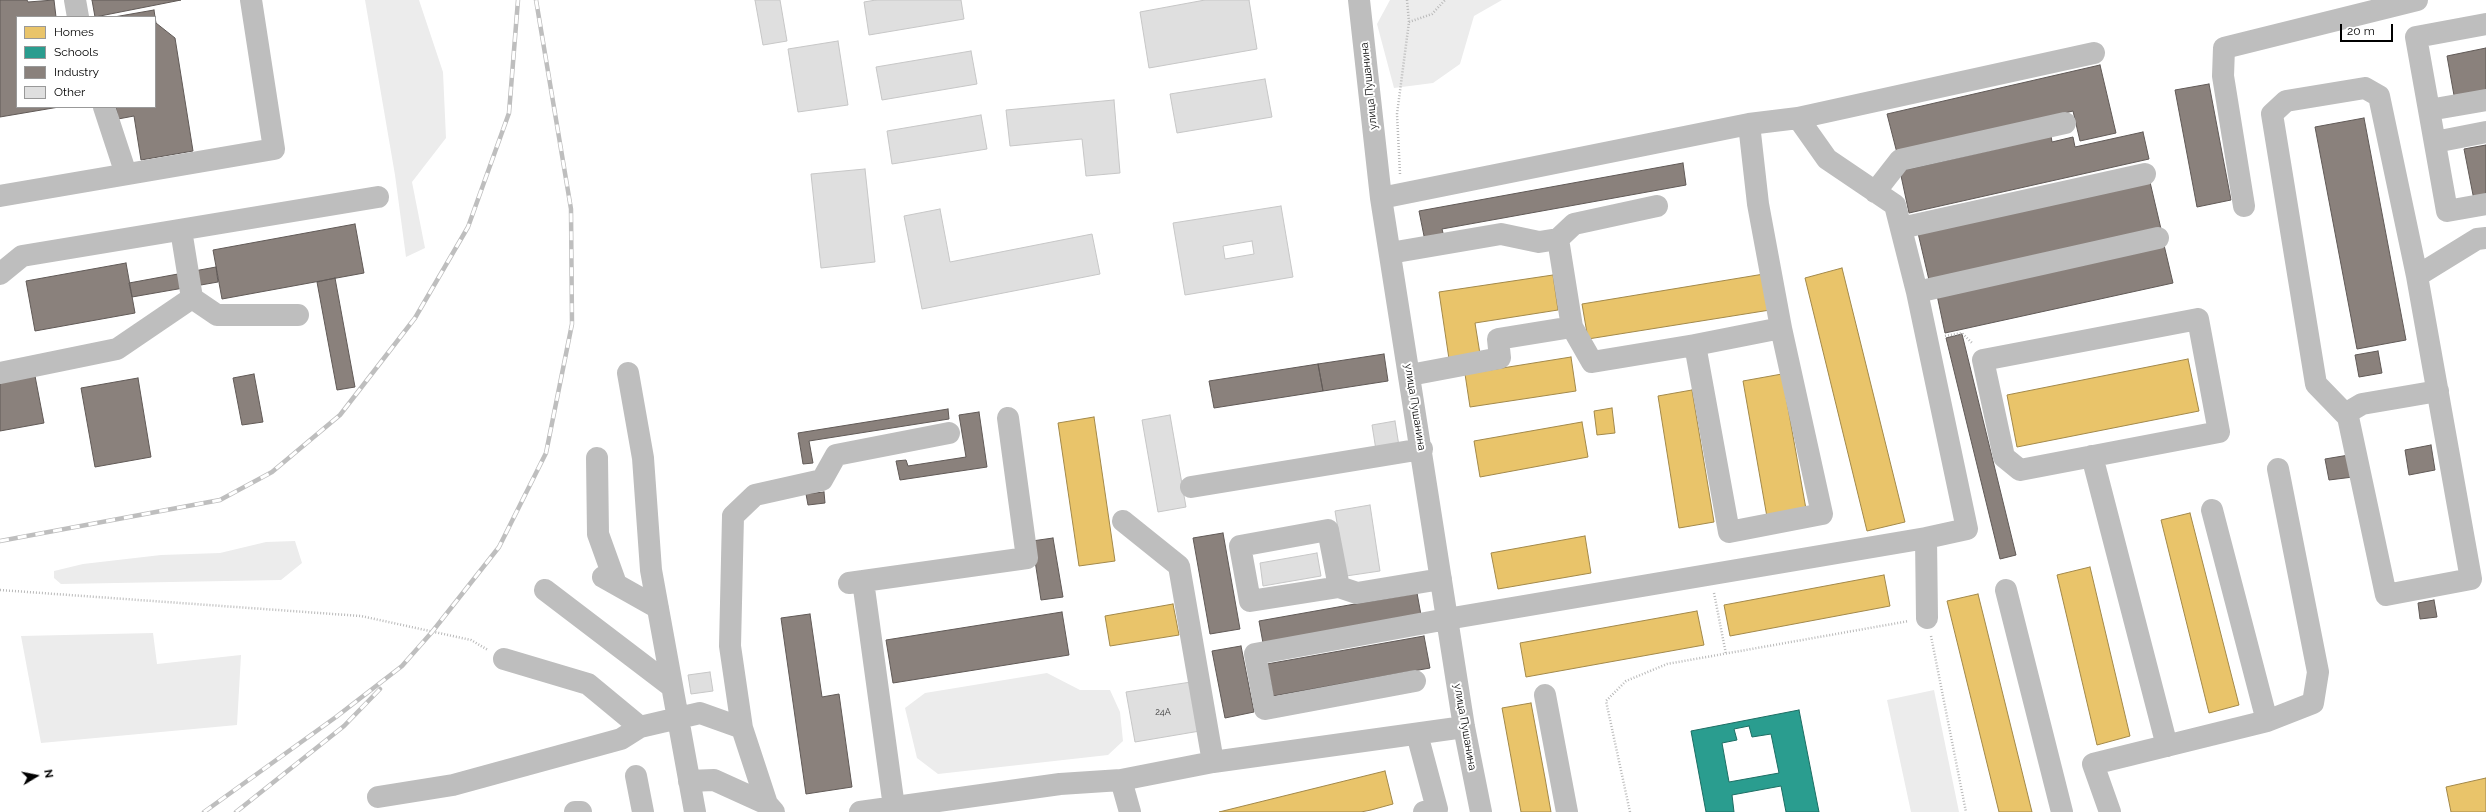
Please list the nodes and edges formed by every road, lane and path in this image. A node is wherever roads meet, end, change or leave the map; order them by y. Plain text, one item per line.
1 (75, 0) edge
2 (252, 0) edge
3 (1359, 0) edge
4 (1407, 0) edge
5 (1445, 0) edge
6 (2417, 0) edge
7 (78, 16) edge
8 (1409, 22) junction
9 (2486, 24) edge
10 (2094, 53) dead end
11 (2486, 100) edge
12 (104, 108) edge
13 (2429, 110) junction
14 (1798, 118) junction
15 (2065, 123) dead end
16 (1749, 124) junction
17 (2486, 132) edge
18 (2435, 142) junction
19 (126, 174) junction
20 (2145, 174) dead end
21 (1875, 192) junction
22 (0, 196) edge
23 (1391, 196) junction
24 (378, 197) dead end
25 (2486, 204) edge
26 (1657, 206) dead end
27 (2244, 206) dead end
28 (1901, 228) junction
29 (181, 230) junction
30 (2158, 238) dead end
31 (2486, 238) edge
32 (1558, 240) junction
33 (1390, 252) junction
34 (0, 274) edge
35 (2417, 276) junction
36 (1917, 292) junction
37 (192, 298) junction
38 (298, 315) dead end
39 (1572, 327) junction
40 (1782, 328) junction
41 (1925, 330) junction
42 (1695, 345) junction
43 (1983, 360) junction
44 (0, 373) edge
45 (628, 373) dead end
46 (1410, 375) junction
47 (2438, 391) junction
48 (2345, 414) junction
49 (1008, 418) dead end
50 (949, 433) dead end
51 (1422, 449) junction
52 (2092, 456) junction
53 (597, 458) dead end
54 (2278, 469) dead end
55 (1191, 487) dead end
56 (2212, 510) dead end
57 (1124, 521) dead end
58 (1926, 538) junction
59 (1441, 579) junction
60 (1339, 587) junction
61 (0, 590) edge
62 (545, 590) dead end
63 (2006, 590) dead end
64 (658, 608) junction
65 (1927, 618) junction
66 (1448, 619) junction
67 (504, 659) joint
68 (1415, 681) dead end
69 (671, 686) junction
70 (1545, 695) dead end
71 (676, 719) junction
72 (2267, 721) junction
73 (640, 727) junction
74 (1464, 727) junction
75 (742, 728) junction
76 (1417, 734) junction
77 (2167, 746) junction
78 (1213, 762) junction
79 (636, 776) dead end
80 (1121, 780) junction
81 (689, 781) junction
82 (378, 797) edge
83 (894, 807) junction
84 (770, 808) edge
85 (575, 812) edge
86 (580, 812) edge
87 (643, 812) edge
88 (695, 812) edge
89 (860, 812) edge
90 (1130, 812) edge
91 (1424, 812) edge
92 (1481, 812) edge
93 (1567, 812) edge
94 (1630, 812) edge
95 (1966, 812) edge
96 (2062, 812) edge
97 (2110, 812) edge

1 - 7 street
2 - 19 street
3 - 23 street, улица Пушанина
4 - 8 path
5 - 8 path
6 - 27 street
8 - 23 path
9 - 13 street
10 - 14 street
11 - 13 street
12 - 19 street
13 - 18 street
14 - 16 street
14 - 21 street
15 - 21 street
16 - 23 street
16 - 40 street
17 - 18 street
18 - 25 street
19 - 22 street
20 - 28 street
21 - 28 street
23 - 33 street, улица Пушанина
24 - 29 street
26 - 32 street
28 - 36 street
29 - 34 street
29 - 37 street
30 - 36 street
31 - 35 street
32 - 33 street
32 - 39 street
33 - 46 street, улица Пушанина
35 - 47 street
35 - 48 street
36 - 41 street
37 - 38 street
37 - 44 street
39 - 42 street
39 - 46 street
40 - 42 street
40 - 42 street
41 - 43 path
41 - 58 street
43 - 52 street
43 - 52 street
45 - 64 street
46 - 51 street, улица Пушанина
47 - 48 street
47 - 48 street
49 - 83 street
50 - 75 street
51 - 55 street
51 - 59 street, улица Пушанина
52 - 77 street
53 - 64 street
54 - 72 street
56 - 72 street
57 - 78 street
58 - 65 street
58 - 66 street
59 - 60 street
59 - 66 street, улица Пушанина
60 - 60 street
61 - 67 path
62 - 69 street
63 - 96 street
64 - 69 street
65 - 94 path
65 - 95 path
66 - 68 street
66 - 74 street, улица Пушанина
67 - 73 street
69 - 71 street
70 - 93 street
71 - 73 street
71 - 75 street
71 - 81 street
72 - 77 street
73 - 82 street
74 - 76 street
74 - 92 street, улица Пушанина
75 - 84 street
76 - 78 street
76 - 91 street
77 - 97 street
78 - 80 street
79 - 87 street
80 - 83 street
80 - 90 street
81 - 84 street
81 - 88 street
83 - 89 street
85 - 86 street

